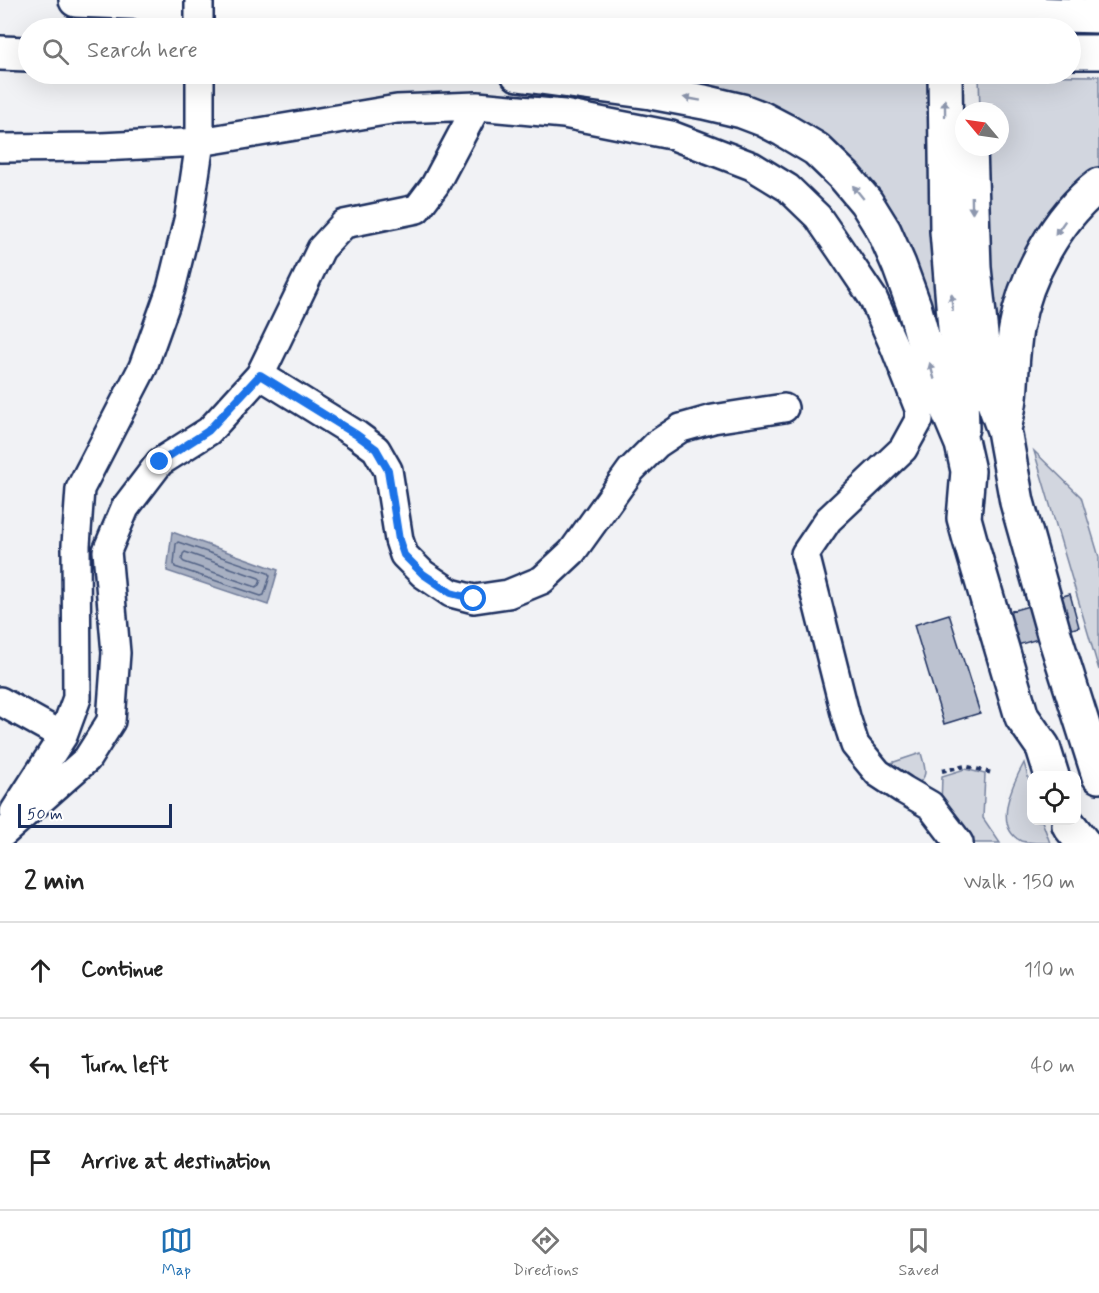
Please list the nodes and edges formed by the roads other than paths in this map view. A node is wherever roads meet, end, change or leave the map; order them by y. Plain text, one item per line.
1 (76, 0) edge
2 (199, 0) edge
3 (587, 0) edge
4 (416, 8) junction
5 (940, 13) edge
6 (975, 14) edge
7 (1099, 16) edge
8 (200, 18) edge
9 (0, 36) edge
10 (18, 36) edge
11 (1081, 52) edge
12 (1099, 52) edge
13 (0, 53) edge
14 (18, 54) edge
15 (200, 84) edge
16 (592, 84) edge
17 (945, 84) edge
18 (966, 84) edge
19 (967, 102) edge
20 (477, 106) junction
21 (200, 142) junction
22 (0, 148) edge
23 (970, 156) edge
24 (1099, 184) edge
25 (260, 375) junction
26 (784, 408) dead end
27 (1007, 446) junction
28 (965, 458) junction
29 (0, 701) edge
30 (63, 736) junction
31 (1047, 761) edge
32 (1099, 776) edge
33 (0, 836) edge
34 (959, 843) edge

1 - 4 highway
2 - 8 street, bridge
3 - 4 highway
4 - 5 highway
5 - 6 highway, bridge
6 - 7 highway
9 - 10 highway
11 - 12 highway
13 - 14 highway
15 - 21 street
28 -> 16 highway
28 -> 17 highway
18 - 19 highway
20 - 21 street
20 - 25 street
20 - 34 street
21 - 22 street
21 - 30 street
23 -> 27 highway
24 -> 27 highway
25 - 26 street
25 - 33 street
27 - 32 highway
28 - 31 highway
29 - 30 street
30 - 33 street

